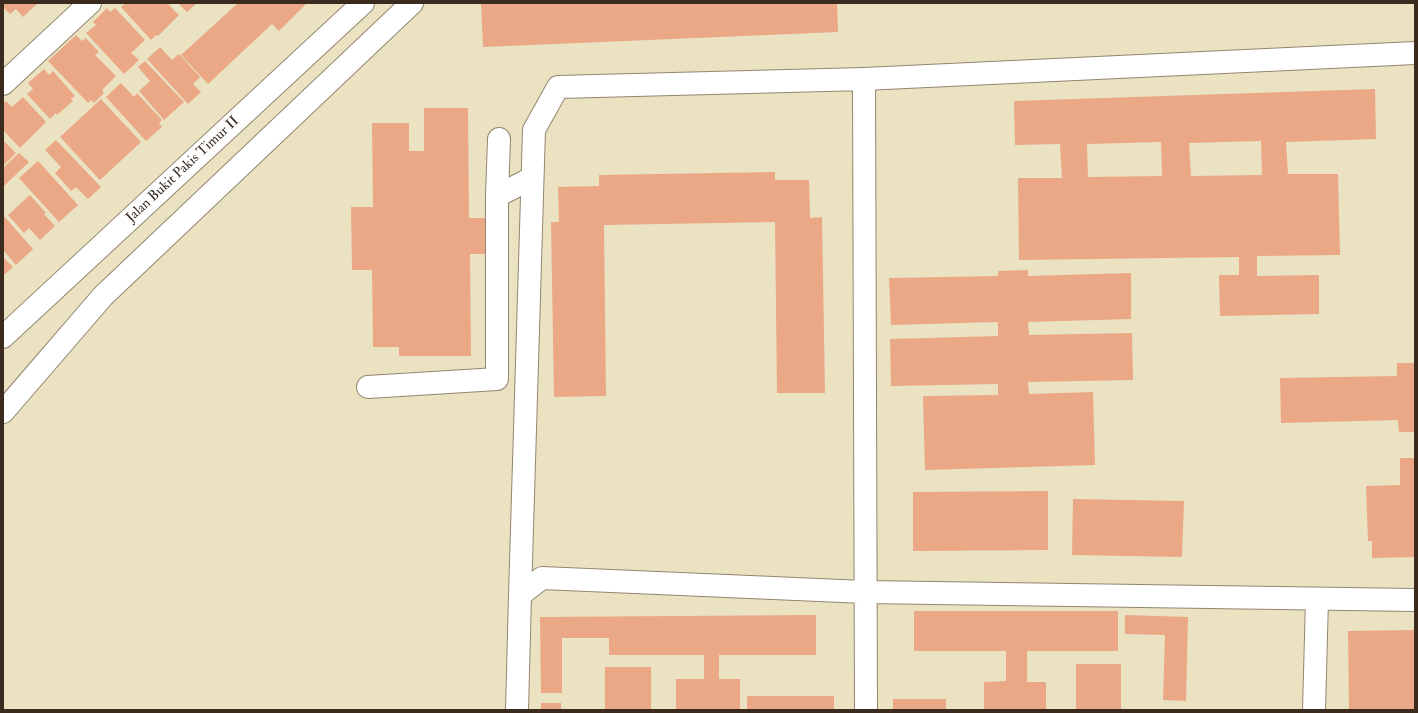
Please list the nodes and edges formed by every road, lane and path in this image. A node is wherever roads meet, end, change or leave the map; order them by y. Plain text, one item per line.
1 (90, 3) edge
2 (363, 3) edge
3 (412, 3) edge
4 (1415, 53) edge
5 (864, 79) junction
6 (3, 84) edge
7 (499, 139) dead end
8 (532, 178) junction
9 (497, 196) junction
10 (3, 337) edge
11 (368, 386) dead end
12 (3, 412) edge
13 (865, 592) junction
14 (520, 596) junction
15 (1317, 599) junction
16 (1415, 600) edge
17 (517, 710) edge
18 (866, 710) edge
19 (1314, 710) edge

1 - 6 street
2 - 10 street, Jalan Bukit Pakis Timur II
3 - 12 street
4 - 5 street
5 - 8 street
5 - 13 street
7 - 9 street
8 - 9 street
8 - 14 street
9 - 11 street
13 - 14 street
13 - 15 street
13 - 18 street
14 - 17 street
15 - 16 street
15 - 19 street

